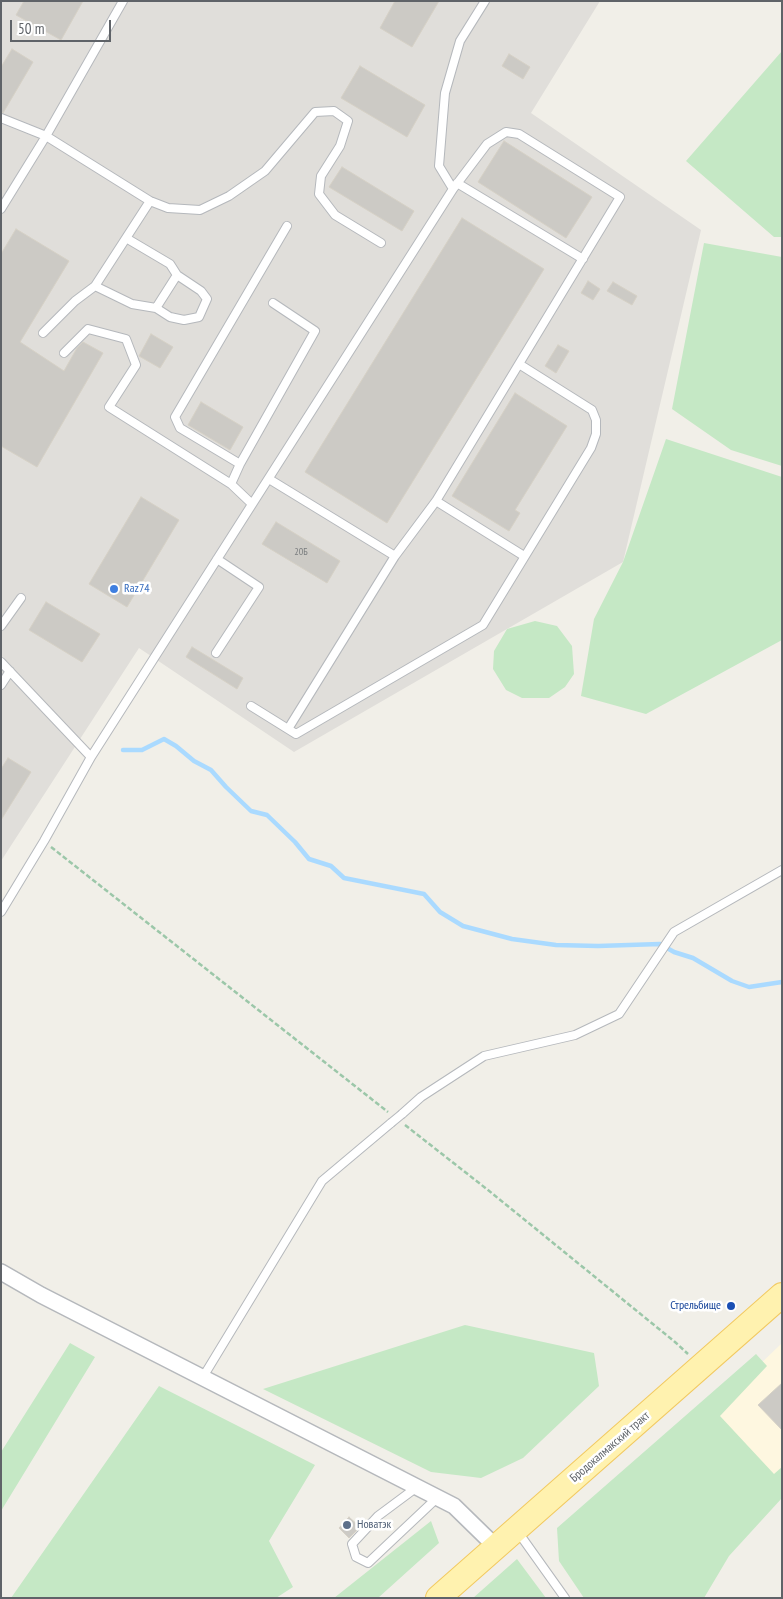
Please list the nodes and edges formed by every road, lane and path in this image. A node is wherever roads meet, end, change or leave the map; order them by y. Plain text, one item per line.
1 (123, 1) edge
2 (485, 1) edge
3 (1, 118) edge
4 (46, 136) junction
5 (455, 186) junction
6 (150, 201) junction
7 (1, 210) edge
8 (287, 226) dead end
9 (126, 238) junction
10 (381, 243) dead end
11 (584, 259) junction
12 (178, 275) junction
13 (95, 286) junction
14 (273, 303) dead end
15 (156, 308) junction
16 (43, 333) dead end
17 (64, 353) dead end
18 (519, 364) junction
19 (240, 464) junction
20 (269, 478) junction
21 (231, 484) junction
22 (436, 501) junction
23 (252, 504) junction
24 (395, 556) junction
25 (524, 556) junction
26 (217, 559) junction
27 (21, 598) dead end
28 (1, 626) edge
29 (216, 653) dead end
30 (1, 662) edge
31 (10, 671) junction
32 (1, 686) edge
33 (251, 706) dead end
34 (288, 730) junction
35 (90, 757) junction
36 (44, 841) junction
37 (782, 870) edge
38 (3, 907) edge
39 (396, 1118) junction
40 (403, 1124) dead end
41 (1, 1272) edge
42 (782, 1295) edge
43 (701, 1368) junction
44 (203, 1377) junction
45 (417, 1487) junction
46 (438, 1497) junction
47 (516, 1529) junction
48 (496, 1547) junction
49 (438, 1598) edge
50 (565, 1598) edge

1 - 4 lane
2 - 5 lane
3 - 4 lane
4 - 6 lane
4 - 7 lane
5 - 11 lane
5 - 11 lane
5 - 20 lane
6 - 9 lane
6 - 10 lane
8 - 19 lane
9 - 12 lane
9 - 13 lane
11 - 18 lane
12 - 15 lane
12 - 15 lane
13 - 15 lane
13 - 16 lane
14 - 19 lane
17 - 21 lane
18 - 22 lane
18 - 25 lane
19 - 21 lane
20 - 23 lane
20 - 24 lane
21 - 23 lane
22 - 24 lane
22 - 25 lane
23 - 26 lane
24 - 34 lane
25 - 34 lane
26 - 29 lane
26 - 35 lane
27 - 28 lane
30 - 31 lane
31 - 32 lane
31 - 35 lane
33 - 34 lane
35 - 36 lane
36 - 38 lane
36 - 39 path
37 - 39 lane
39 - 44 lane
40 - 43 path
41 - 44 street
42 - 43 main road, Бродокалмакский тракт
43 - 47 main road, Бродокалмакский тракт
44 - 45 street
45 - 46 street
45 - 46 lane
46 - 48 street
47 - 48 main road, Бродокалмакский тракт
47 - 50 lane
48 - 49 main road, Бродокалмакский тракт

